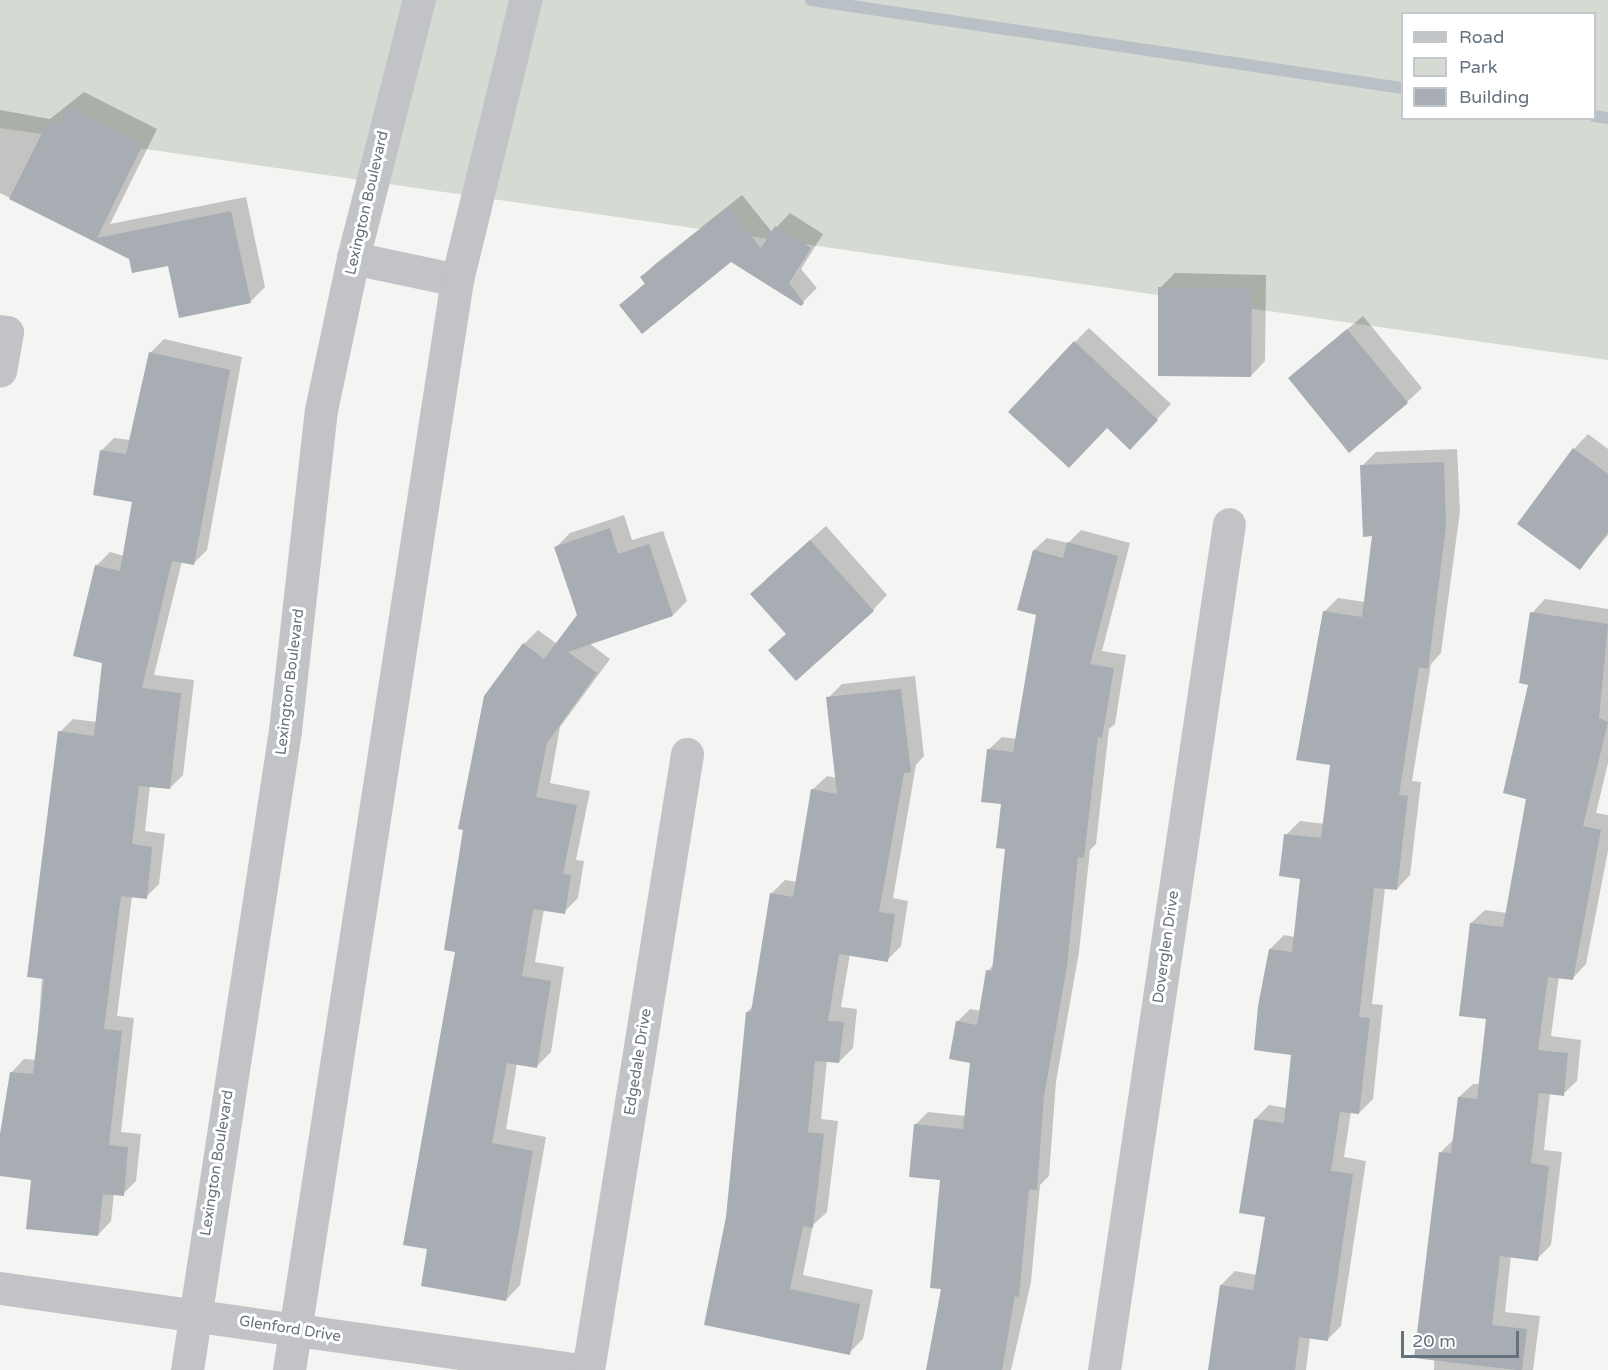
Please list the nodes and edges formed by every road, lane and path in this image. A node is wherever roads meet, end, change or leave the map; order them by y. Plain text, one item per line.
1 (419, 0) edge
2 (525, 0) edge
3 (353, 258) junction
4 (457, 280) junction
5 (3, 332) edge
6 (0, 370) edge
7 (1229, 524) dead end
8 (687, 754) dead end
9 (0, 1288) edge
10 (193, 1314) junction
11 (294, 1330) junction
12 (187, 1370) edge
13 (289, 1370) edge
14 (580, 1370) edge
15 (588, 1370) edge
16 (1104, 1370) edge

1 - 3 street, Lexington Boulevard
2 - 4 street
3 - 4 street
3 - 10 street, Lexington Boulevard
4 - 11 street
5 - 6 street
7 - 16 street, Doverglen Drive
8 - 15 street, Edgedale Drive
9 - 10 street, Glenford Drive
10 - 11 street, Glenford Drive
10 - 12 street, Lexington Boulevard
11 - 13 street
11 - 14 street, Glenford Drive

